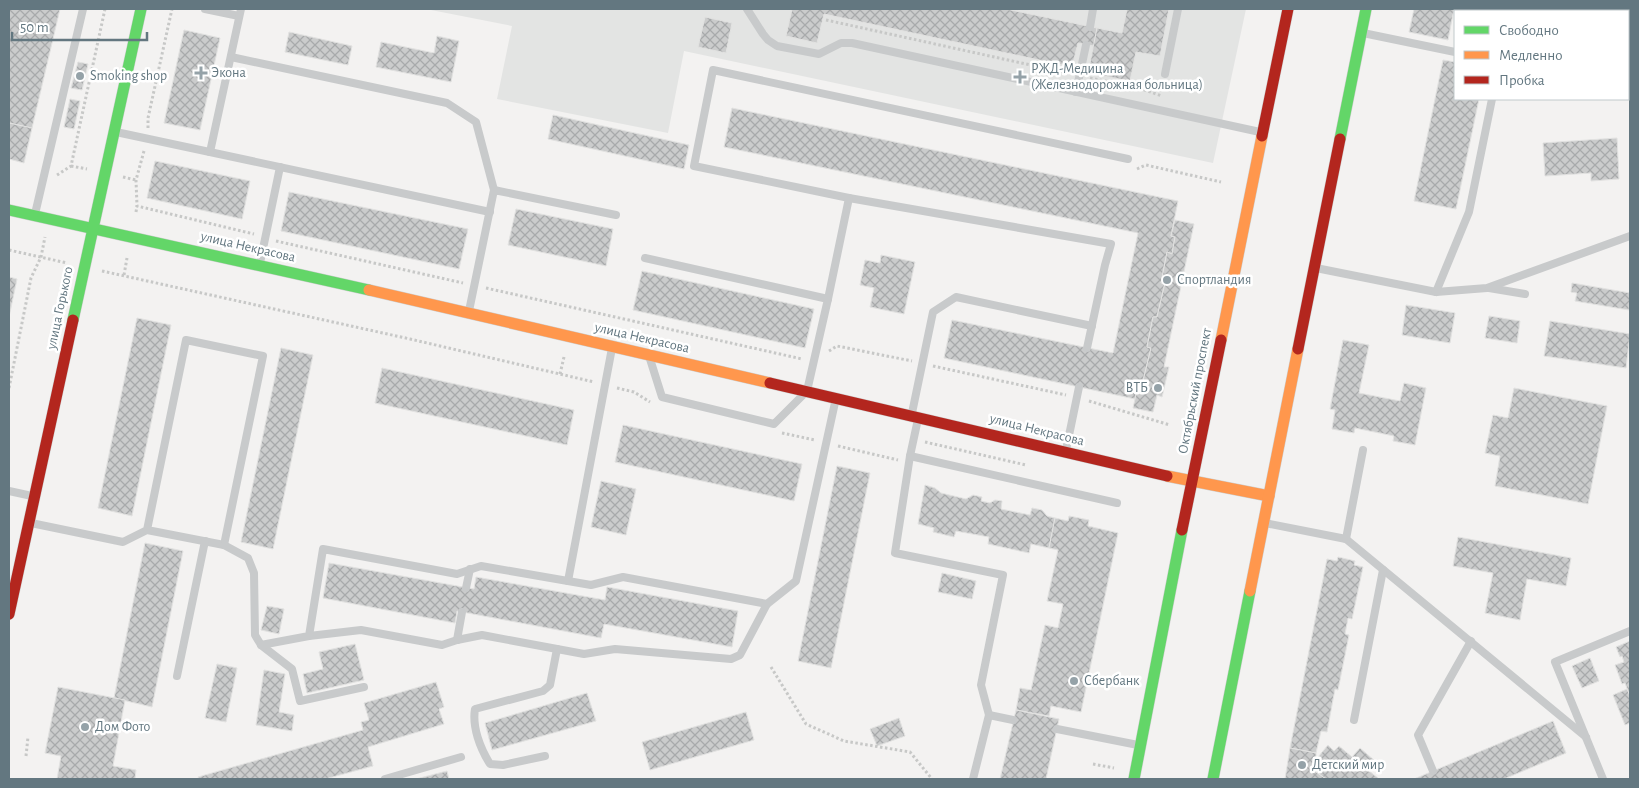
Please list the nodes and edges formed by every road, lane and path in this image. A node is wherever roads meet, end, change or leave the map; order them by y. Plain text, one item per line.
1 (82, 9) edge
2 (105, 9) edge
3 (141, 9) edge
4 (172, 9) edge
5 (204, 9) edge
6 (747, 9) edge
7 (1093, 9) edge
8 (1178, 9) edge
9 (1288, 9) edge
10 (1366, 9) edge
11 (240, 12) edge
12 (826, 20) dead end
13 (1090, 27) dead end
14 (1361, 32) junction
15 (1086, 45) dead end
16 (1454, 52) edge
17 (231, 57) junction
18 (1165, 74) dead end
19 (1079, 76) junction
20 (1076, 92) junction
21 (1163, 97) dead end
22 (1492, 100) edge
23 (114, 131) junction
24 (1263, 132) junction
25 (147, 138) junction
26 (210, 152) junction
27 (1128, 159) dead end
28 (1146, 165) dead end
29 (280, 167) junction
30 (1221, 182) dead end
31 (55, 184) dead end
32 (494, 190) junction
33 (848, 198) junction
34 (137, 206) junction
35 (9, 210) edge
36 (136, 212) dead end
37 (490, 212) junction
38 (35, 215) junction
39 (616, 215) dead end
40 (48, 218) junction
41 (93, 227) junction
42 (1630, 236) edge
43 (265, 238) junction
44 (9, 250) edge
45 (41, 257) junction
46 (127, 258) dead end
47 (645, 258) dead end
48 (260, 265) junction
49 (1314, 268) junction
50 (474, 286) junction
51 (1487, 288) junction
52 (1436, 292) junction
53 (1525, 294) dead end
54 (828, 298) junction
55 (574, 308) junction
56 (469, 313) junction
57 (573, 314) dead end
58 (1092, 326) junction
59 (612, 346) junction
60 (1087, 348) dead end
61 (648, 354) junction
62 (564, 357) dead end
63 (814, 359) junction
64 (922, 363) junction
65 (560, 374) junction
66 (595, 382) dead end
67 (1079, 387) dead end
68 (9, 388) edge
69 (806, 391) junction
70 (836, 398) junction
71 (1077, 398) junction
72 (915, 416) junction
73 (1170, 425) dead end
74 (800, 437) dead end
75 (914, 440) junction
76 (827, 444) junction
77 (1363, 450) dead end
78 (1065, 452) junction
79 (910, 456) junction
80 (1034, 466) dead end
81 (1192, 482) junction
82 (9, 491) edge
83 (34, 496) junction
84 (1269, 496) junction
85 (1117, 503) dead end
86 (29, 523) junction
87 (1264, 523) junction
88 (147, 530) junction
89 (1346, 539) junction
90 (205, 541) junction
91 (224, 545) junction
92 (470, 569) junction
93 (1383, 570) junction
94 (568, 581) junction
95 (466, 588) dead end
96 (767, 604) junction
97 (462, 612) dead end
98 (9, 614) edge
99 (1630, 631) edge
100 (309, 636) junction
101 (457, 640) junction
102 (1471, 641) junction
103 (261, 645) junction
104 (557, 649) junction
105 (771, 667) dead end
106 (177, 676) dead end
107 (364, 686) dead end
108 (989, 715) junction
109 (1013, 720) dead end
110 (1354, 720) dead end
111 (1057, 729) dead end
112 (28, 737) dead end
113 (1586, 737) junction
114 (1142, 746) junction
115 (26, 756) dead end
116 (545, 756) dead end
117 (461, 757) dead end
118 (1093, 764) dead end
119 (1114, 768) dead end
120 (1433, 771) dead end
121 (385, 779) edge
122 (932, 779) edge
123 (973, 779) edge
124 (1134, 779) edge
125 (1213, 779) edge
126 (1603, 779) edge

1 - 38 lane
2 - 31 path
3 - 23 street, улица Горького
4 - 25 path
5 - 11 lane
6 - 20 lane
7 - 13 lane
8 - 18 lane
9 - 24 street, Октябрьский проспект
10 - 14 street
11 - 17 lane
12 - 19 path
14 - 16 lane
14 - 49 street
15 - 19 lane
17 - 26 lane
17 - 32 lane
19 - 20 lane
19 - 21 path
20 - 24 lane
22 - 52 lane
23 - 25 lane
23 - 41 street, улица Горького
24 - 81 street, Октябрьский проспект
25 - 26 lane
25 - 34 path
26 - 29 lane
27 - 33 lane
28 - 30 path
29 - 37 lane
29 - 43 lane
32 - 37 lane
32 - 39 lane
33 - 54 lane
33 - 58 lane
34 - 36 path
34 - 43 path
35 - 38 street, улица Некрасова
37 - 50 lane
38 - 40 street, улица Некрасова
40 - 41 street, улица Некрасова
40 - 45 path
41 - 48 street, улица Некрасова
41 - 83 street, улица Горького
42 - 51 lane
43 - 48 lane
43 - 50 path
44 - 45 path
45 - 68 path
46 - 65 path
47 - 54 lane
48 - 56 street, улица Некрасова
49 - 52 lane
49 - 84 street
50 - 55 path
50 - 56 lane
51 - 52 lane
51 - 53 lane
54 - 63 lane
55 - 57 path
55 - 63 path
56 - 59 street, улица Некрасова
58 - 60 lane
58 - 64 lane
59 - 61 street, улица Некрасова
59 - 94 lane
61 - 69 street, улица Некрасова
61 - 69 lane
62 - 65 path
63 - 64 path
63 - 69 lane
64 - 71 path
64 - 72 lane
65 - 66 path
67 - 71 lane
69 - 70 street, улица Некрасова
70 - 72 street, улица Некрасова
70 - 76 lane
71 - 73 path
71 - 78 lane
72 - 75 lane
72 - 78 street, улица Некрасова
74 - 76 path
75 - 76 path
75 - 79 lane
75 - 80 path
76 - 96 lane
77 - 89 lane
78 - 81 street, улица Некрасова
79 - 85 lane
79 - 108 lane
81 - 84 street, улица Некрасова
81 - 114 street, Октябрьский проспект
82 - 83 lane
83 - 86 street, улица Горького
84 - 87 street
86 - 88 lane
86 - 98 street, улица Горького
87 - 89 lane
87 - 125 street
88 - 90 lane
88 - 91 lane
89 - 93 lane
90 - 91 lane
90 - 106 lane
91 - 103 lane
92 - 94 lane
92 - 95 lane
92 - 100 lane
93 - 102 lane
93 - 110 lane
94 - 96 lane
96 - 104 lane
97 - 101 lane
99 - 113 lane
100 - 101 lane
100 - 103 lane
101 - 104 lane
102 - 113 lane
102 - 120 lane
103 - 107 lane
104 - 116 lane
105 - 122 path
108 - 109 lane
108 - 123 lane
111 - 114 lane
112 - 115 path
113 - 126 lane
114 - 124 street, Октябрьский проспект
117 - 121 lane
118 - 119 path

